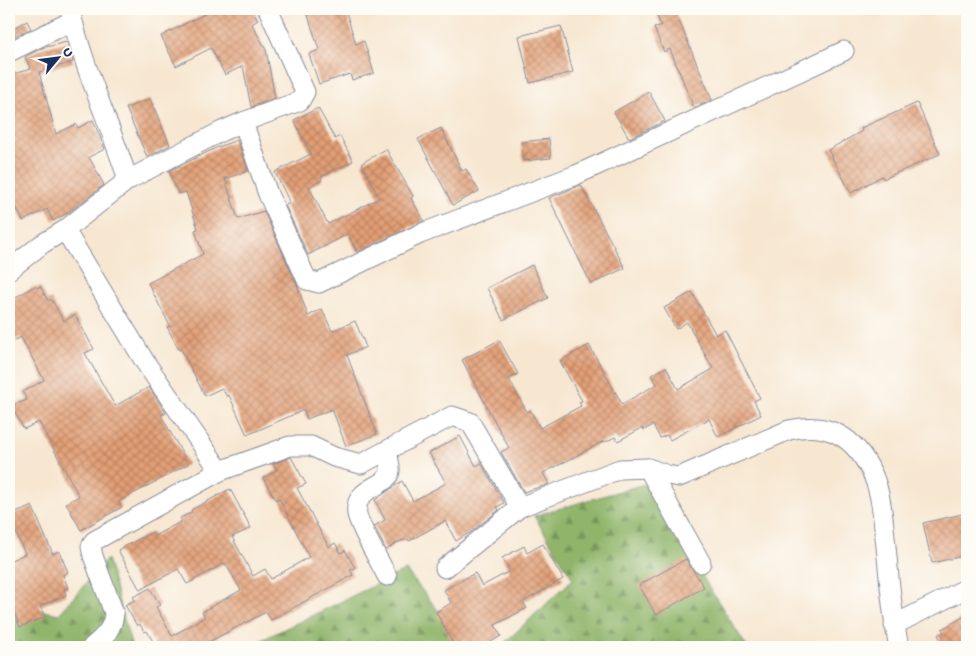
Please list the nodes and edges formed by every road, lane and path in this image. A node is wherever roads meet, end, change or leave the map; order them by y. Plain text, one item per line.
1 (268, 9) edge
2 (71, 15) edge
3 (844, 51) dead end
4 (9, 52) edge
5 (243, 122) junction
6 (128, 180) junction
7 (66, 230) junction
8 (9, 270) edge
9 (387, 452) junction
10 (648, 468) junction
11 (220, 471) junction
12 (520, 507) junction
13 (701, 563) dead end
14 (445, 568) dead end
15 (387, 576) dead end
16 (967, 588) edge
17 (894, 625) junction
18 (92, 647) edge
19 (900, 647) edge

1 - 5 street
2 - 4 street
2 - 6 street
3 - 5 street
5 - 6 street
6 - 7 street
7 - 8 street
7 - 11 street
9 - 11 street
9 - 12 street
9 - 15 street
10 - 12 street
10 - 13 street
10 - 17 street
11 - 18 street
12 - 14 street
16 - 17 street
17 - 19 street

